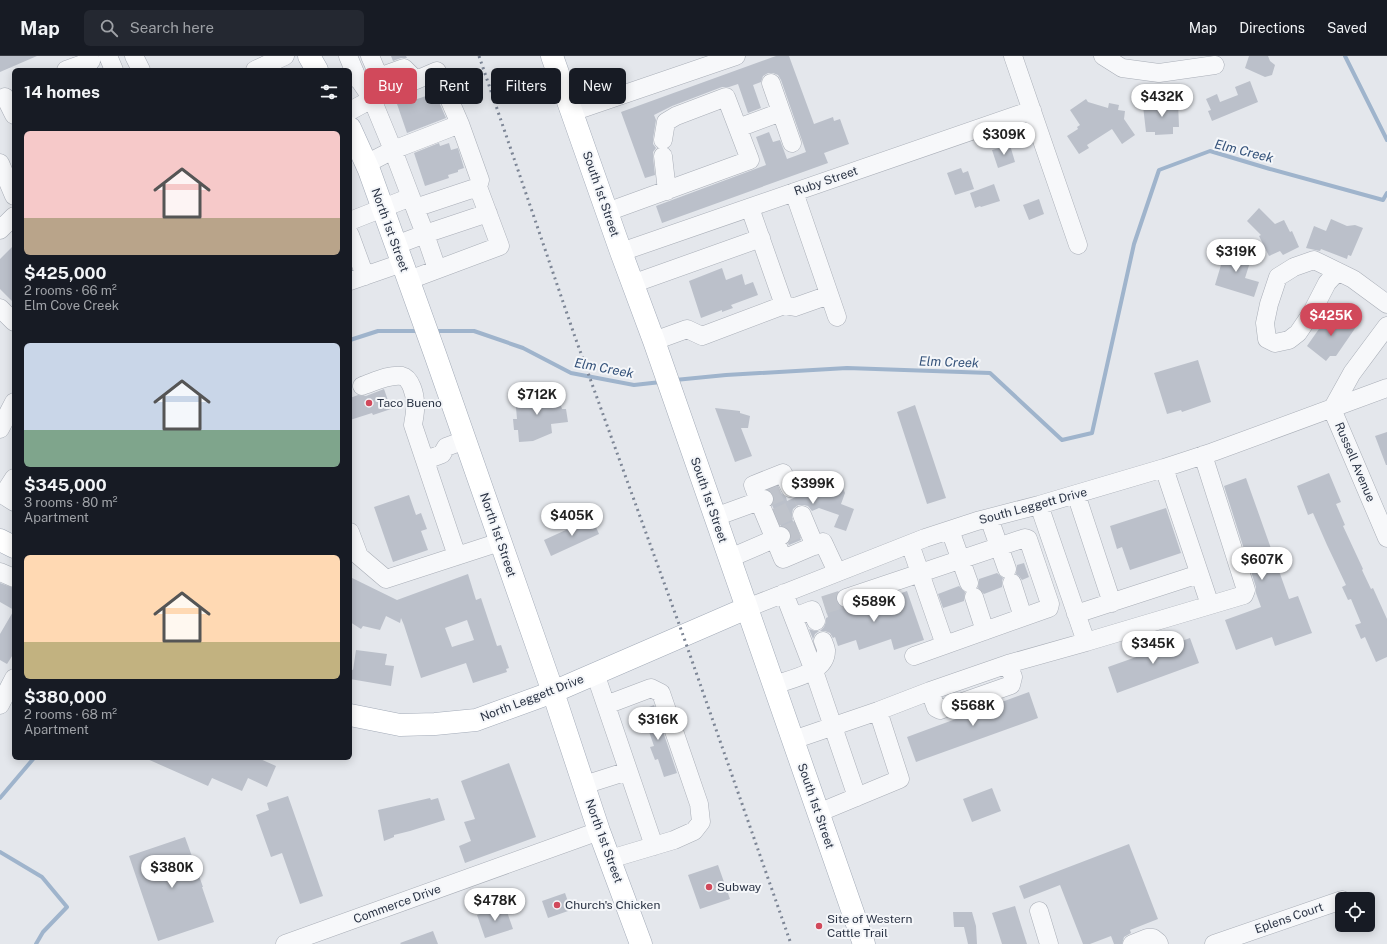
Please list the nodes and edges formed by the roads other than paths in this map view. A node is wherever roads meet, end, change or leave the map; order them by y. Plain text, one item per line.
1 (134, 56) edge
2 (309, 56) edge
3 (348, 56) edge
4 (370, 56) edge
5 (552, 56) edge
6 (736, 56) edge
7 (1013, 56) edge
8 (1103, 56) edge
9 (98, 57) edge
10 (278, 61) edge
11 (434, 64) edge
12 (1215, 65) dead end
13 (72, 68) edge
14 (112, 68) edge
15 (140, 68) edge
16 (260, 68) edge
17 (316, 68) edge
18 (351, 68) edge
19 (375, 68) edge
20 (353, 76) edge
21 (417, 79) edge
22 (771, 84) dead end
23 (364, 89) edge
24 (6, 96) edge
25 (364, 103) edge
26 (374, 104) edge
27 (12, 110) edge
28 (352, 110) edge
29 (1032, 110) junction
30 (572, 112) junction
31 (781, 112) junction
32 (460, 124) junction
33 (738, 128) junction
34 (352, 135) edge
35 (792, 144) dead end
36 (393, 150) junction
37 (0, 163) edge
38 (366, 164) junction
39 (478, 187) junction
40 (12, 191) edge
41 (667, 191) junction
42 (794, 192) junction
43 (413, 203) junction
44 (750, 208) junction
45 (383, 209) junction
46 (608, 212) junction
47 (488, 213) junction
48 (12, 218) edge
49 (352, 220) edge
50 (0, 230) edge
51 (425, 234) junction
52 (761, 238) junction
53 (1078, 245) dead end
54 (352, 246) edge
55 (621, 252) junction
56 (437, 269) junction
57 (405, 272) junction
58 (1337, 272) junction
59 (358, 279) edge
60 (632, 284) junction
61 (829, 295) junction
62 (1387, 304) edge
63 (784, 305) junction
64 (836, 317) dead end
65 (1387, 326) edge
66 (655, 345) junction
67 (1387, 388) edge
68 (355, 389) edge
69 (12, 406) edge
70 (1332, 409) junction
71 (0, 429) edge
72 (455, 444) junction
73 (423, 454) junction
74 (1203, 455) junction
75 (1164, 468) junction
76 (9, 477) edge
77 (789, 492) dead end
78 (1076, 494) junction
79 (762, 500) junction
80 (12, 501) edge
81 (1380, 502) edge
82 (1040, 505) junction
83 (715, 517) junction
84 (989, 518) junction
85 (802, 523) dead end
86 (950, 530) junction
87 (778, 537) junction
88 (1387, 538) edge
89 (0, 540) edge
90 (500, 542) junction
91 (352, 544) edge
92 (910, 544) junction
93 (12, 546) edge
94 (815, 546) junction
95 (998, 547) junction
96 (457, 556) junction
97 (354, 557) edge
98 (730, 558) junction
99 (960, 559) junction
100 (0, 572) edge
101 (837, 572) junction
102 (919, 573) junction
103 (1200, 574) junction
104 (12, 577) edge
105 (784, 593) junction
106 (846, 598) tunnel mouth
107 (1112, 602) junction
108 (1210, 605) junction
109 (747, 608) junction
110 (817, 612) tunnel mouth
111 (1076, 614) junction
112 (794, 617) junction
113 (1023, 617) junction
114 (985, 631) junction
115 (683, 635) joint
116 (823, 641) dead end
117 (1086, 642) junction
118 (945, 645) junction
119 (914, 656) dead end
120 (814, 671) junction
121 (595, 673) junction
122 (12, 682) edge
123 (774, 684) junction
124 (552, 692) junction
125 (0, 705) edge
126 (606, 705) junction
127 (878, 711) junction
128 (352, 715) edge
129 (833, 727) junction
130 (793, 740) junction
131 (628, 771) junction
132 (584, 785) junction
133 (856, 797) junction
134 (818, 813) junction
135 (599, 830) junction
136 (654, 846) junction
137 (610, 859) junction
138 (1335, 902) edge
139 (1039, 911) dead end
140 (285, 944) edge
141 (641, 944) edge
142 (864, 944) edge
143 (1049, 944) edge
144 (1132, 944) edge
145 (1159, 944) edge
146 (1214, 944) edge

1 - 15 street
2 - 17 main road
3 - 18 street
4 - 19 street
5 - 30 main road, South 1st Street
6 - 30 street
7 - 29 street
8 - 12 street
9 - 13 street
9 - 14 street
10 - 16 street
11 - 21 street
11 - 32 street
20 - 23 street
22 - 31 street
24 - 27 street
25 - 28 street
26 - 36 street
29 - 42 street, Ruby Street
29 - 53 street
30 - 46 main road, South 1st Street
31 - 33 street
31 - 35 street
32 - 36 street
32 - 39 street
33 - 41 street
33 - 41 street
34 - 38 main road, North 1st Street
36 - 38 street
36 - 43 street
37 - 40 street
38 - 45 main road, North 1st Street
39 - 43 street
39 - 47 street
41 - 46 street
42 - 44 street, Ruby Street
42 - 61 street
43 - 45 street
43 - 51 street
44 - 52 street
44 - 55 street, Ruby Street
45 - 49 street
45 - 57 main road, North 1st Street
46 - 55 main road, South 1st Street
47 - 51 street
47 - 56 street
48 - 50 street
51 - 56 street
51 - 57 street
52 - 60 street
52 - 63 street
54 - 59 street
55 - 60 main road, South 1st Street
56 - 57 street
57 - 59 street
57 - 72 main road, North 1st Street
58 - 58 street
58 - 62 street
60 - 66 main road, South 1st Street
61 - 63 street
61 - 64 street
63 - 66 street
65 - 70 street
66 - 83 main road, South 1st Street
67 - 70 street, South Leggett Drive
68 - 73 street
69 - 71 street
70 - 74 street, South Leggett Drive
70 - 81 street, Russell Avenue
72 - 73 street
72 - 90 main road, North 1st Street
73 - 96 street
74 - 75 street, South Leggett Drive
74 - 108 street
75 - 78 street, South Leggett Drive
75 - 103 street
76 - 80 street
77 - 79 street
78 - 82 street, South Leggett Drive
78 - 107 street
79 - 83 street
79 - 87 street
81 - 88 street, Russell Avenue
82 - 84 street, South Leggett Drive
82 - 111 street
83 - 98 main road, South 1st Street
84 - 86 street, South Leggett Drive
84 - 95 street
85 - 94 street
86 - 92 street, South Leggett Drive
86 - 99 street
87 - 94 street
87 - 98 street
89 - 93 main road
90 - 96 street
90 - 124 main road, North 1st Street
91 - 97 street
92 - 101 street, South Leggett Drive
92 - 102 street
94 - 101 street
95 - 99 street
95 - 113 street
95 - 113 street
96 - 97 street
98 - 109 main road, South 1st Street
99 - 102 street
99 - 114 street
100 - 104 street
101 - 105 street, South Leggett Drive
102 - 106 street
102 - 118 street
103 - 107 street
103 - 108 street
105 - 109 street, South Leggett Drive
105 - 112 street
107 - 111 street
108 - 117 street
109 - 115 main road, South Leggett Drive
109 - 123 main road, South 1st Street
110 - 112 street
111 - 117 street
112 - 120 street
113 - 114 street
114 - 118 street
115 - 121 main road, North Leggett Drive
116 - 120 street
117 - 127 street
118 - 119 street
120 - 123 street
120 - 129 street
121 - 124 main road, North Leggett Drive
121 - 126 street
122 - 125 street
123 - 130 main road, South 1st Street
124 - 128 main road, North Leggett Drive
124 - 132 main road, North 1st Street
126 - 131 street
126 - 136 street
127 - 129 street
127 - 133 street
129 - 130 street
129 - 133 street
130 - 134 main road, South 1st Street
131 - 132 street
131 - 136 street
132 - 135 main road, North 1st Street
133 - 134 street
134 - 142 main road, South 1st Street
135 - 137 main road, North 1st Street
135 - 140 street, Commerce Drive
136 - 137 street
137 - 141 main road, North 1st Street
138 - 146 street, Eplens Court
139 - 143 street
144 - 145 street

